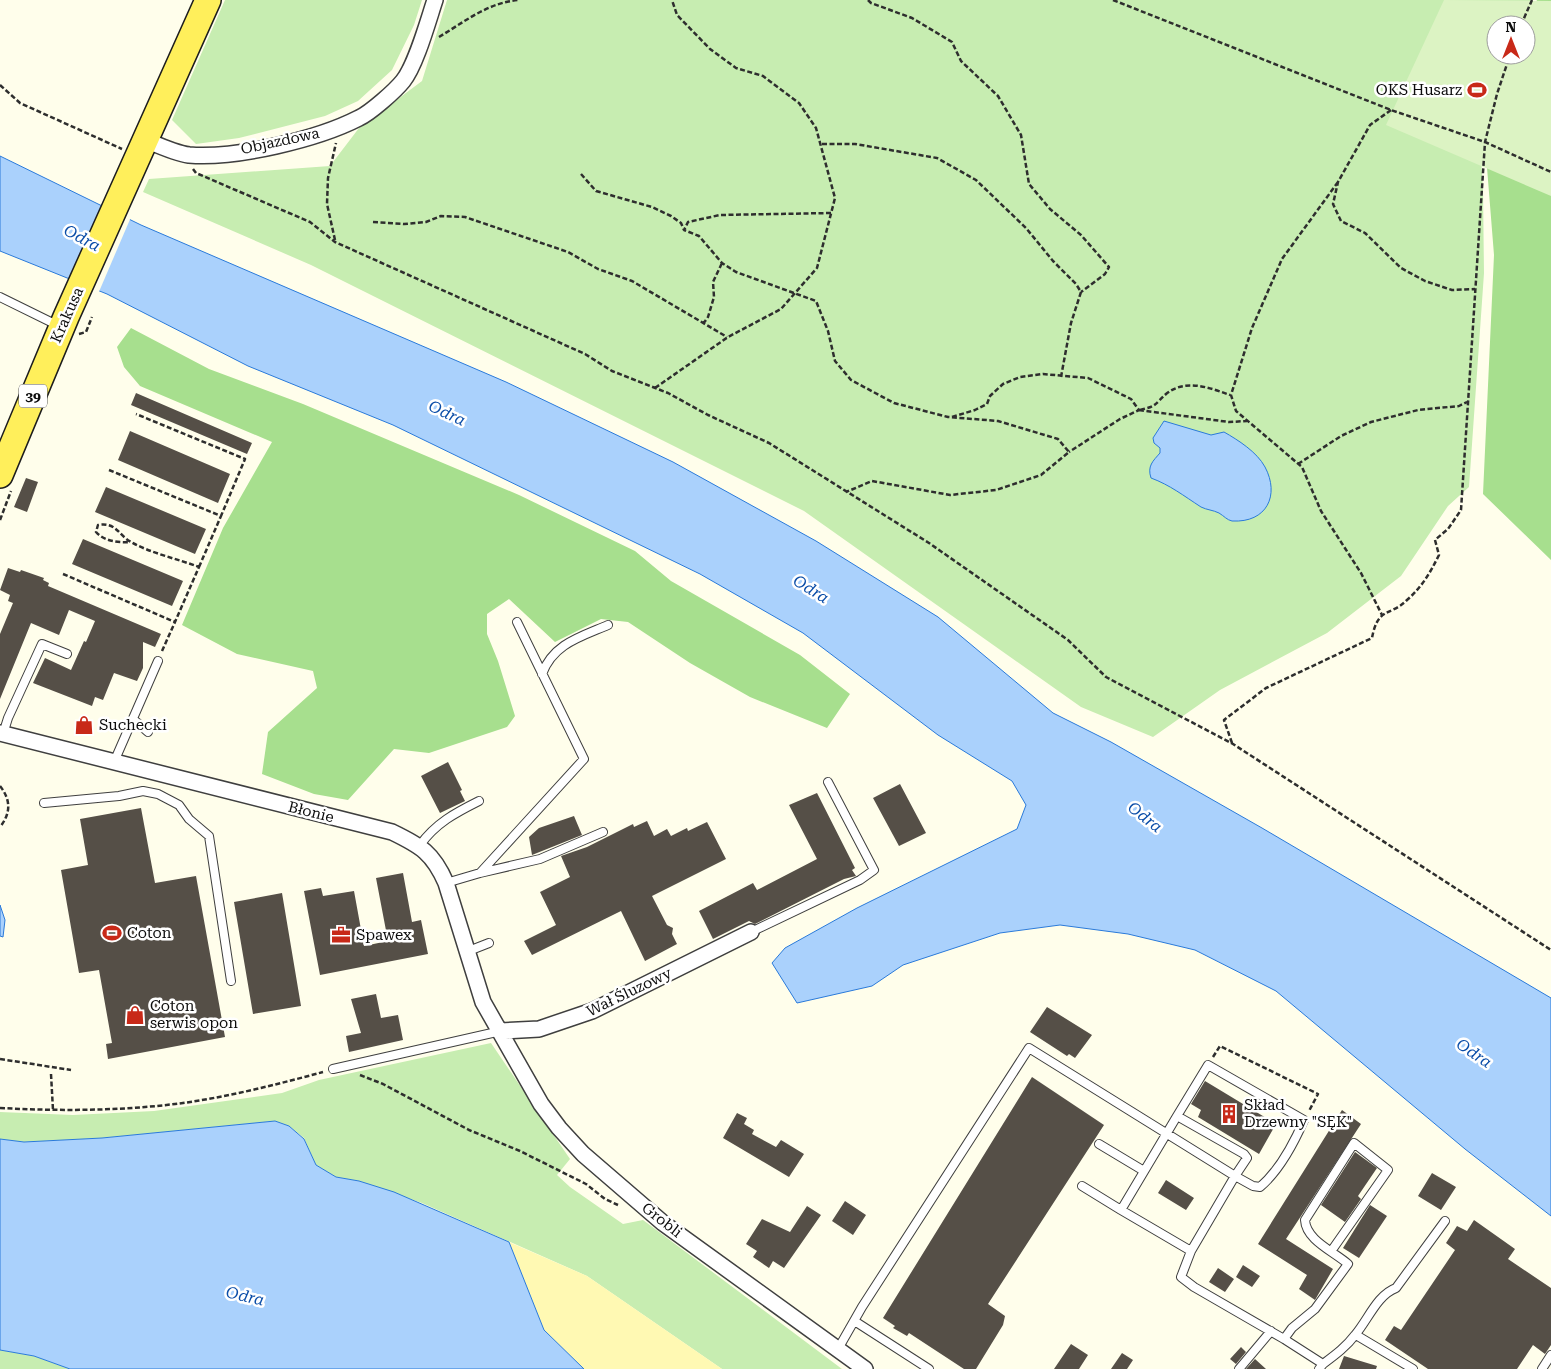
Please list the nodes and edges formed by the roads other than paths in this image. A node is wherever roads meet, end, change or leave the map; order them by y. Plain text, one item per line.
1 (208, 0) edge
2 (435, 0) edge
3 (139, 156) junction
4 (0, 297) edge
5 (64, 322) junction
6 (0, 474) edge
7 (516, 622) dead end
8 (608, 625) dead end
9 (67, 654) dead end
10 (158, 661) road end
11 (542, 674) junction
12 (133, 719) junction
13 (148, 732) dead end
14 (2, 734) edge
15 (114, 762) junction
16 (828, 782) dead end
17 (478, 801) dead end
18 (44, 803) dead end
19 (603, 832) dead end
20 (420, 845) junction
21 (480, 873) junction
22 (446, 883) junction
23 (751, 932) joint
24 (490, 943) dead end
25 (466, 952) junction
26 (231, 981) dead end
27 (502, 1031) junction
28 (333, 1069) road end
29 (1177, 1116) junction
30 (1167, 1132) junction
31 (1099, 1144) dead end
32 (1144, 1171) junction
33 (1235, 1176) junction
34 (1082, 1186) dead end
35 (1120, 1210) junction
36 (1445, 1221) dead end
37 (1332, 1250) junction
38 (1191, 1251) junction
39 (856, 1322) junction
40 (1271, 1331) junction
41 (1356, 1335) junction
42 (1284, 1339) junction
43 (838, 1349) junction
44 (1551, 1355) edge
45 (1321, 1367) edge
46 (865, 1369) edge
47 (929, 1369) edge
48 (1239, 1369) edge
49 (1413, 1369) edge
50 (1542, 1369) edge

1 - 3 main road, 39
2 - 3 street, Objazdowa
3 - 5 main road, Krakusa / 39
4 - 5 lane
5 - 6 main road, Krakusa / 39
7 - 11 lane
8 - 11 lane
9 - 14 lane
10 - 12 lane
11 - 21 lane
12 - 13 lane
12 - 15 lane
14 - 15 street, Błonie
15 - 20 street, Błonie
16 - 23 lane
17 - 20 lane
18 - 26 lane
19 - 21 lane
20 - 22 street, Błonie
21 - 22 lane
22 - 25 street, Błonie
23 - 27 street, Wał Śluzowy
24 - 25 lane
25 - 27 street, Błonie
27 - 28 lane
27 - 43 street, Grobli
29 - 30 lane
29 - 33 lane
29 - 33 lane
30 - 32 lane
30 - 33 lane
30 - 39 lane
31 - 32 lane
32 - 35 lane
33 - 38 lane
34 - 35 lane
35 - 38 lane
36 - 41 lane
37 - 37 lane
37 - 42 lane
38 - 40 lane
39 - 43 lane
39 - 47 lane
40 - 42 lane
40 - 48 lane
41 - 45 lane
41 - 49 lane
42 - 45 lane
43 - 46 street, Grobli
44 - 50 lane

